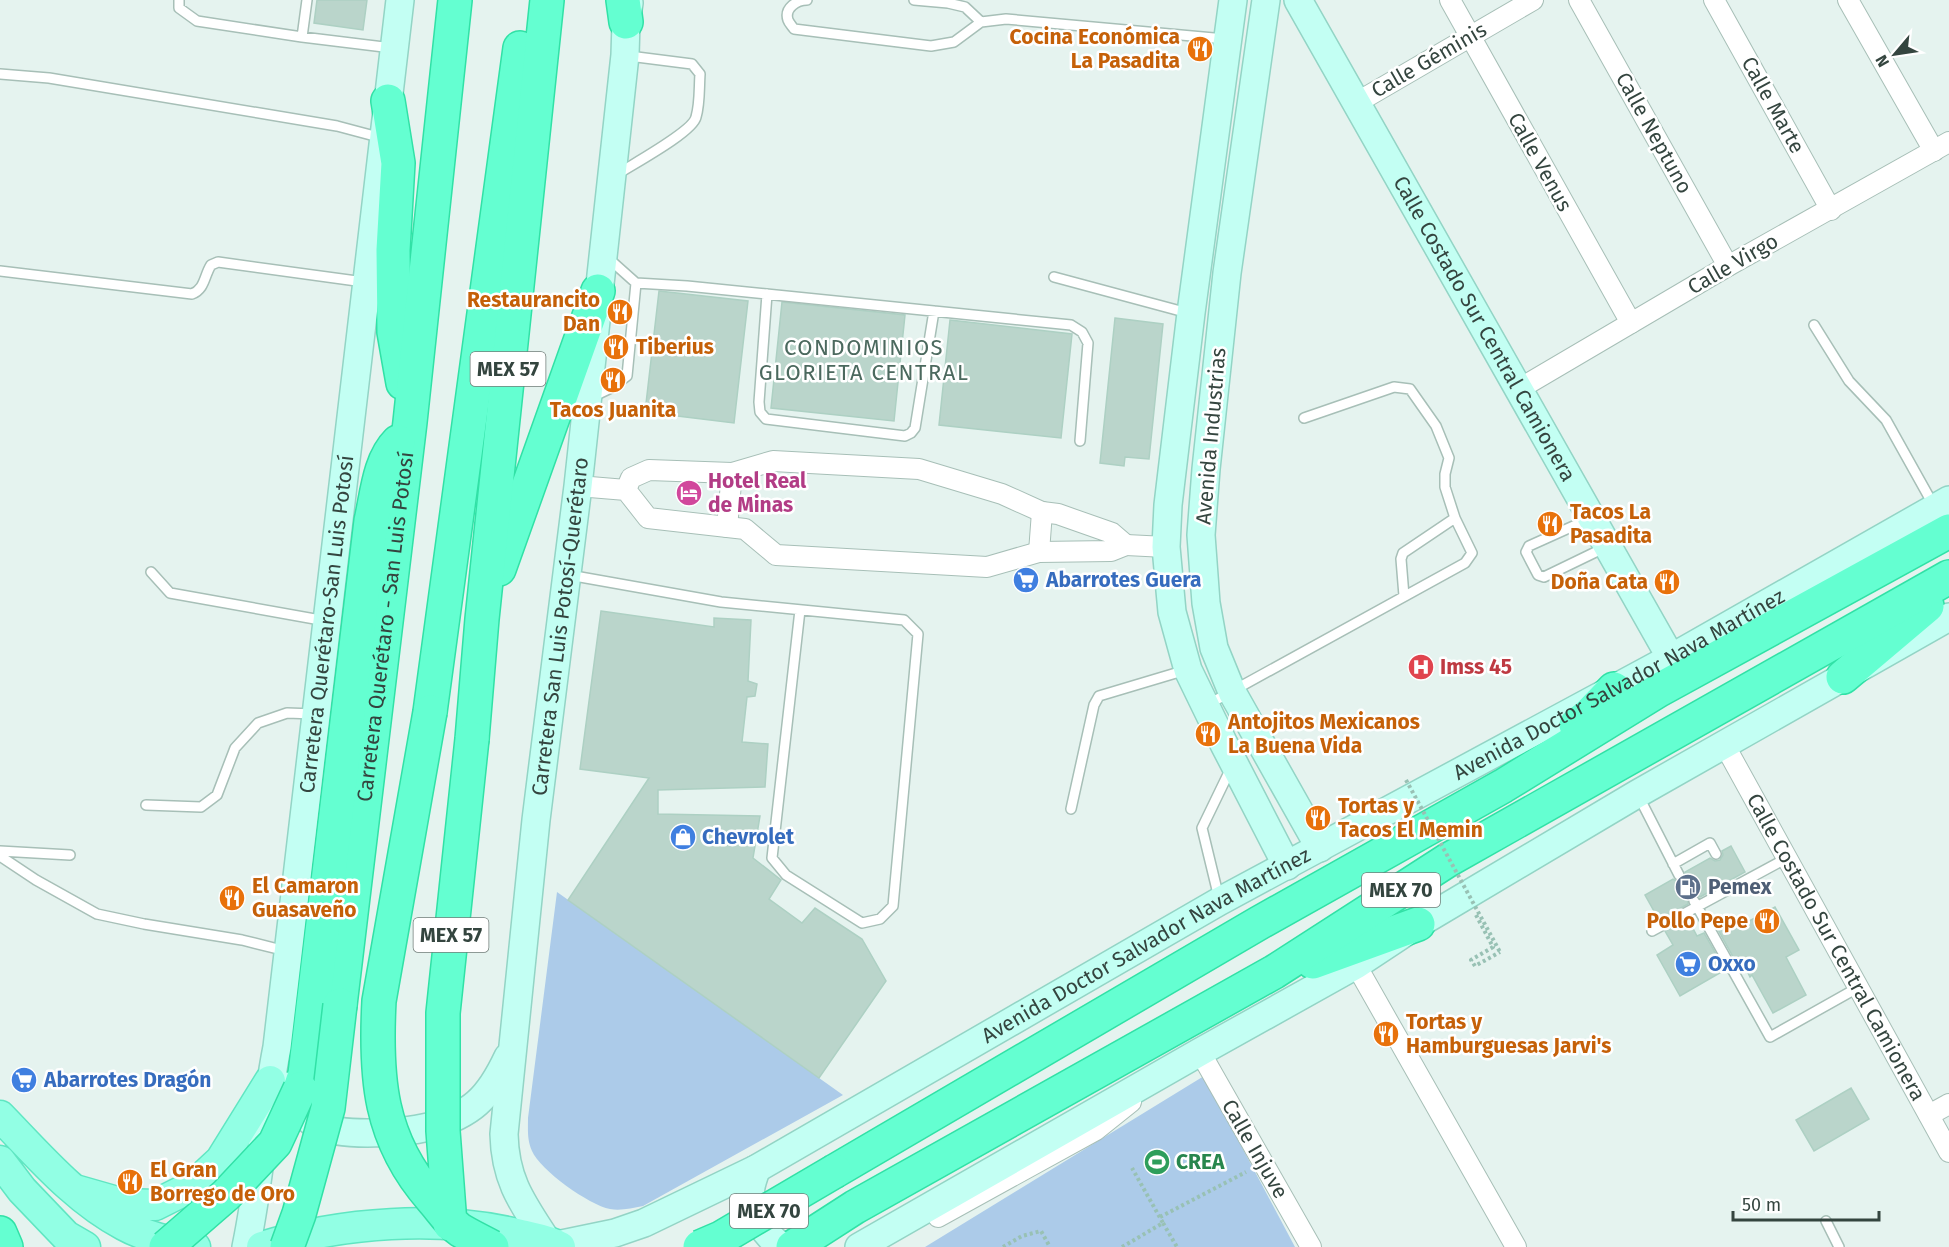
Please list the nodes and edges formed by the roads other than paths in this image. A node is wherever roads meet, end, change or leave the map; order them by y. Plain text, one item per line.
1 (179, 0) edge
2 (307, 0) edge
3 (400, 0) edge
4 (455, 0) edge
5 (526, 0) edge
6 (547, 0) edge
7 (807, 0) edge
8 (914, 0) edge
9 (1233, 0) edge
10 (1266, 0) edge
11 (1450, 0) edge
12 (1533, 0) edge
13 (1579, 0) edge
14 (1714, 0) edge
15 (1848, 0) edge
16 (1301, 1) edge
17 (626, 7) edge
18 (981, 22) junction
19 (302, 37) junction
20 (1470, 37) junction
21 (1228, 40) junction
22 (395, 49) junction
23 (625, 56) junction
24 (0, 74) edge
25 (388, 101) junction
26 (1356, 103) junction
27 (384, 138) junction
28 (1942, 146) edge
29 (611, 178) junction
30 (1831, 210) junction
31 (602, 253) junction
32 (1728, 266) junction
33 (0, 271) edge
34 (1054, 277) dead end
35 (636, 282) junction
36 (367, 283) junction
37 (1194, 286) junction
38 (598, 291) junction
39 (767, 294) junction
40 (934, 311) junction
41 (1191, 313) junction
42 (1631, 324) junction
43 (1814, 325) dead end
44 (1216, 369) junction
45 (1519, 389) junction
46 (587, 399) junction
47 (1305, 418) dead end
48 (409, 428) junction
49 (1080, 441) dead end
50 (732, 473) junction
51 (578, 486) junction
52 (626, 490) junction
53 (1042, 512) junction
54 (1944, 513) edge
55 (1455, 518) junction
56 (1591, 518) junction
57 (727, 526) junction
58 (1126, 545) junction
59 (1608, 546) junction
60 (1166, 547) junction
61 (1039, 552) junction
62 (151, 572) dead end
63 (567, 575) junction
64 (1949, 577) edge
65 (1949, 588) edge
66 (1404, 596) junction
67 (800, 610) junction
68 (1949, 617) edge
69 (482, 619) junction
70 (327, 621) junction
71 (1671, 658) junction
72 (1188, 669) junction
73 (1843, 676) junction
74 (1614, 689) junction
75 (1232, 692) junction
76 (1205, 706) junction
77 (316, 714) junction
78 (1724, 744) junction
79 (1234, 763) junction
80 (1503, 786) junction
81 (1637, 794) junction
82 (146, 805) dead end
83 (1071, 809) dead end
84 (1320, 848) junction
85 (0, 851) edge
86 (1716, 854) dead end
87 (70, 855) dead end
88 (0, 856) edge
89 (1787, 858) junction
90 (1673, 864) junction
91 (1287, 866) junction
92 (1679, 875) dead end
93 (1220, 901) junction
94 (1695, 903) junction
95 (1418, 924) junction
96 (1652, 931) dead end
97 (288, 951) junction
98 (1356, 965) junction
99 (1274, 972) junction
100 (1859, 987) junction
101 (514, 1042) junction
102 (277, 1047) junction
103 (1191, 1057) junction
104 (285, 1085) junction
105 (0, 1099) edge
106 (1949, 1104) edge
107 (1929, 1115) junction
108 (0, 1116) edge
109 (443, 1131) junction
110 (30, 1147) junction
111 (1949, 1152) edge
112 (0, 1161) edge
113 (756, 1168) junction
114 (75, 1190) junction
115 (1826, 1221) dead end
116 (0, 1233) edge
117 (555, 1244) edge
118 (6, 1247) edge
119 (85, 1247) edge
120 (166, 1247) edge
121 (195, 1247) edge
122 (246, 1247) edge
123 (262, 1247) edge
124 (287, 1247) edge
125 (452, 1247) edge
126 (471, 1247) edge
127 (492, 1247) edge
128 (700, 1247) edge
129 (783, 1247) edge
130 (793, 1247) edge
131 (859, 1247) edge
132 (883, 1247) edge
133 (1311, 1247) edge
134 (1516, 1247) edge
135 (1839, 1247) edge

1 - 19 lane
2 - 19 lane
3 - 22 main road, Carretera Querétaro-San Luis Potosí
4 - 48 highway, Carretera Querétaro - San Luis Potosí
5 - 127 highway, bridge
6 - 69 highway, MEX 57
7 - 18 lane
8 - 18 lane
9 - 21 main road, Avenida Industrias
10 - 44 main road, Avenida Industrias
11 - 20 street, Calle Venus
12 - 20 street, Calle Géminis
13 - 32 street, Calle Neptuno
14 - 30 street, Calle Marte
15 - 28 street
16 - 26 main road, Calle Costado Sur Central Camionera
17 - 23 main road, Carretera San Luis Potosí-Querétaro
18 - 21 lane
19 - 22 lane
20 - 26 street, Calle Géminis
20 - 42 street, Calle Venus
21 - 37 main road, Avenida Industrias
22 - 25 main road, Carretera Querétaro-San Luis Potosí
23 - 29 main road, Carretera San Luis Potosí-Querétaro
23 - 29 lane
24 - 27 lane
25 - 27 main road, Carretera Querétaro-San Luis Potosí
25 - 48 highway
26 - 45 main road, Calle Costado Sur Central Camionera
27 - 36 main road, Carretera Querétaro-San Luis Potosí
28 - 30 street, Calle Virgo
29 - 31 main road, Carretera San Luis Potosí-Querétaro
30 - 32 street, Calle Virgo
31 - 35 lane
31 - 38 main road, Carretera San Luis Potosí-Querétaro
32 - 42 street, Calle Virgo
33 - 36 lane
34 - 41 lane
35 - 39 lane
35 - 46 lane
36 - 70 main road, Carretera Querétaro-San Luis Potosí
37 - 41 main road, Avenida Industrias
37 - 44 main road
38 - 46 main road, Carretera San Luis Potosí-Querétaro
38 - 69 highway
39 - 40 lane
39 - 40 lane
40 - 49 lane
41 - 60 main road, Avenida Industrias
42 - 45 street, Calle Virgo
43 - 54 lane
44 - 75 main road, Avenida Industrias
45 - 56 main road, Calle Costado Sur Central Camionera
46 - 51 main road, Carretera San Luis Potosí-Querétaro
47 - 55 lane
48 - 104 highway
48 - 124 highway, Carretera Querétaro - San Luis Potosí, bridge
50 - 52 street
50 - 53 street
50 - 57 street
51 - 52 street
51 - 63 main road, Carretera San Luis Potosí-Querétaro
52 - 57 street
53 - 58 street
53 - 61 street
54 - 71 main road, Avenida Doctor Salvador Nava Martínez
54 - 80 highway, Avenida Doctor Salvador Nava Martínez / MEX 70
55 - 66 lane
55 - 66 lane
56 - 59 main road, Calle Costado Sur Central Camionera
56 - 59 lane
57 - 61 street
58 - 60 street
58 - 61 street
59 - 71 main road, Calle Costado Sur Central Camionera
60 - 72 main road, Avenida Industrias
62 - 70 lane
63 - 67 lane
63 - 101 main road, Carretera San Luis Potosí-Querétaro
64 - 99 highway, MEX 70
65 - 73 highway
66 - 75 lane
67 - 67 lane
68 - 73 main road
69 - 109 highway, MEX 57, bridge
70 - 77 main road, Carretera Querétaro-San Luis Potosí
71 - 74 main road, Avenida Doctor Salvador Nava Martínez
72 - 76 main road, Avenida Industrias
72 - 83 lane
73 - 78 main road
74 - 80 highway
74 - 84 main road, Avenida Doctor Salvador Nava Martínez
75 - 76 lane
75 - 84 main road, Avenida Industrias
76 - 79 main road, Avenida Industrias
77 - 82 lane
77 - 97 main road, Carretera Querétaro-San Luis Potosí
78 - 81 main road
78 - 89 street, Calle Costado Sur Central Camionera
79 - 91 main road, Avenida Industrias
79 - 93 lane
80 - 128 highway, Avenida Doctor Salvador Nava Martínez / MEX 70, bridge
81 - 90 lane
81 - 95 main road
84 - 91 main road, Avenida Doctor Salvador Nava Martínez
85 - 87 lane
86 - 90 lane
88 - 97 lane
89 - 94 lane
89 - 100 street, Calle Costado Sur Central Camionera
90 - 92 lane
91 - 93 main road, Avenida Doctor Salvador Nava Martínez
93 - 113 main road, Avenida Doctor Salvador Nava Martínez
94 - 96 lane
94 - 100 lane
95 - 98 main road
95 - 99 highway
97 - 102 main road, Carretera Querétaro-San Luis Potosí
98 - 103 main road
98 - 134 street
99 - 130 highway, MEX 70
100 - 107 street, Calle Costado Sur Central Camionera
101 - 102 main road
101 - 117 main road, Carretera San Luis Potosí-Querétaro
102 - 104 main road, Carretera Querétaro-San Luis Potosí
103 - 131 main road
103 - 132 street
103 - 133 street, Calle Injuve
104 - 114 main road
104 - 120 highway, bridge
104 - 122 main road, Carretera Querétaro-San Luis Potosí
105 - 110 main road
106 - 107 street
107 - 111 street, Calle Costado Sur Central Camionera
108 - 110 main road
109 - 125 highway, bridge
109 - 126 highway, bridge
110 - 114 main road
112 - 119 main road
113 - 117 main road, Avenida Doctor Salvador Nava Martínez
113 - 129 main road
114 - 121 main road
115 - 135 lane
116 - 118 highway
117 - 123 main road

